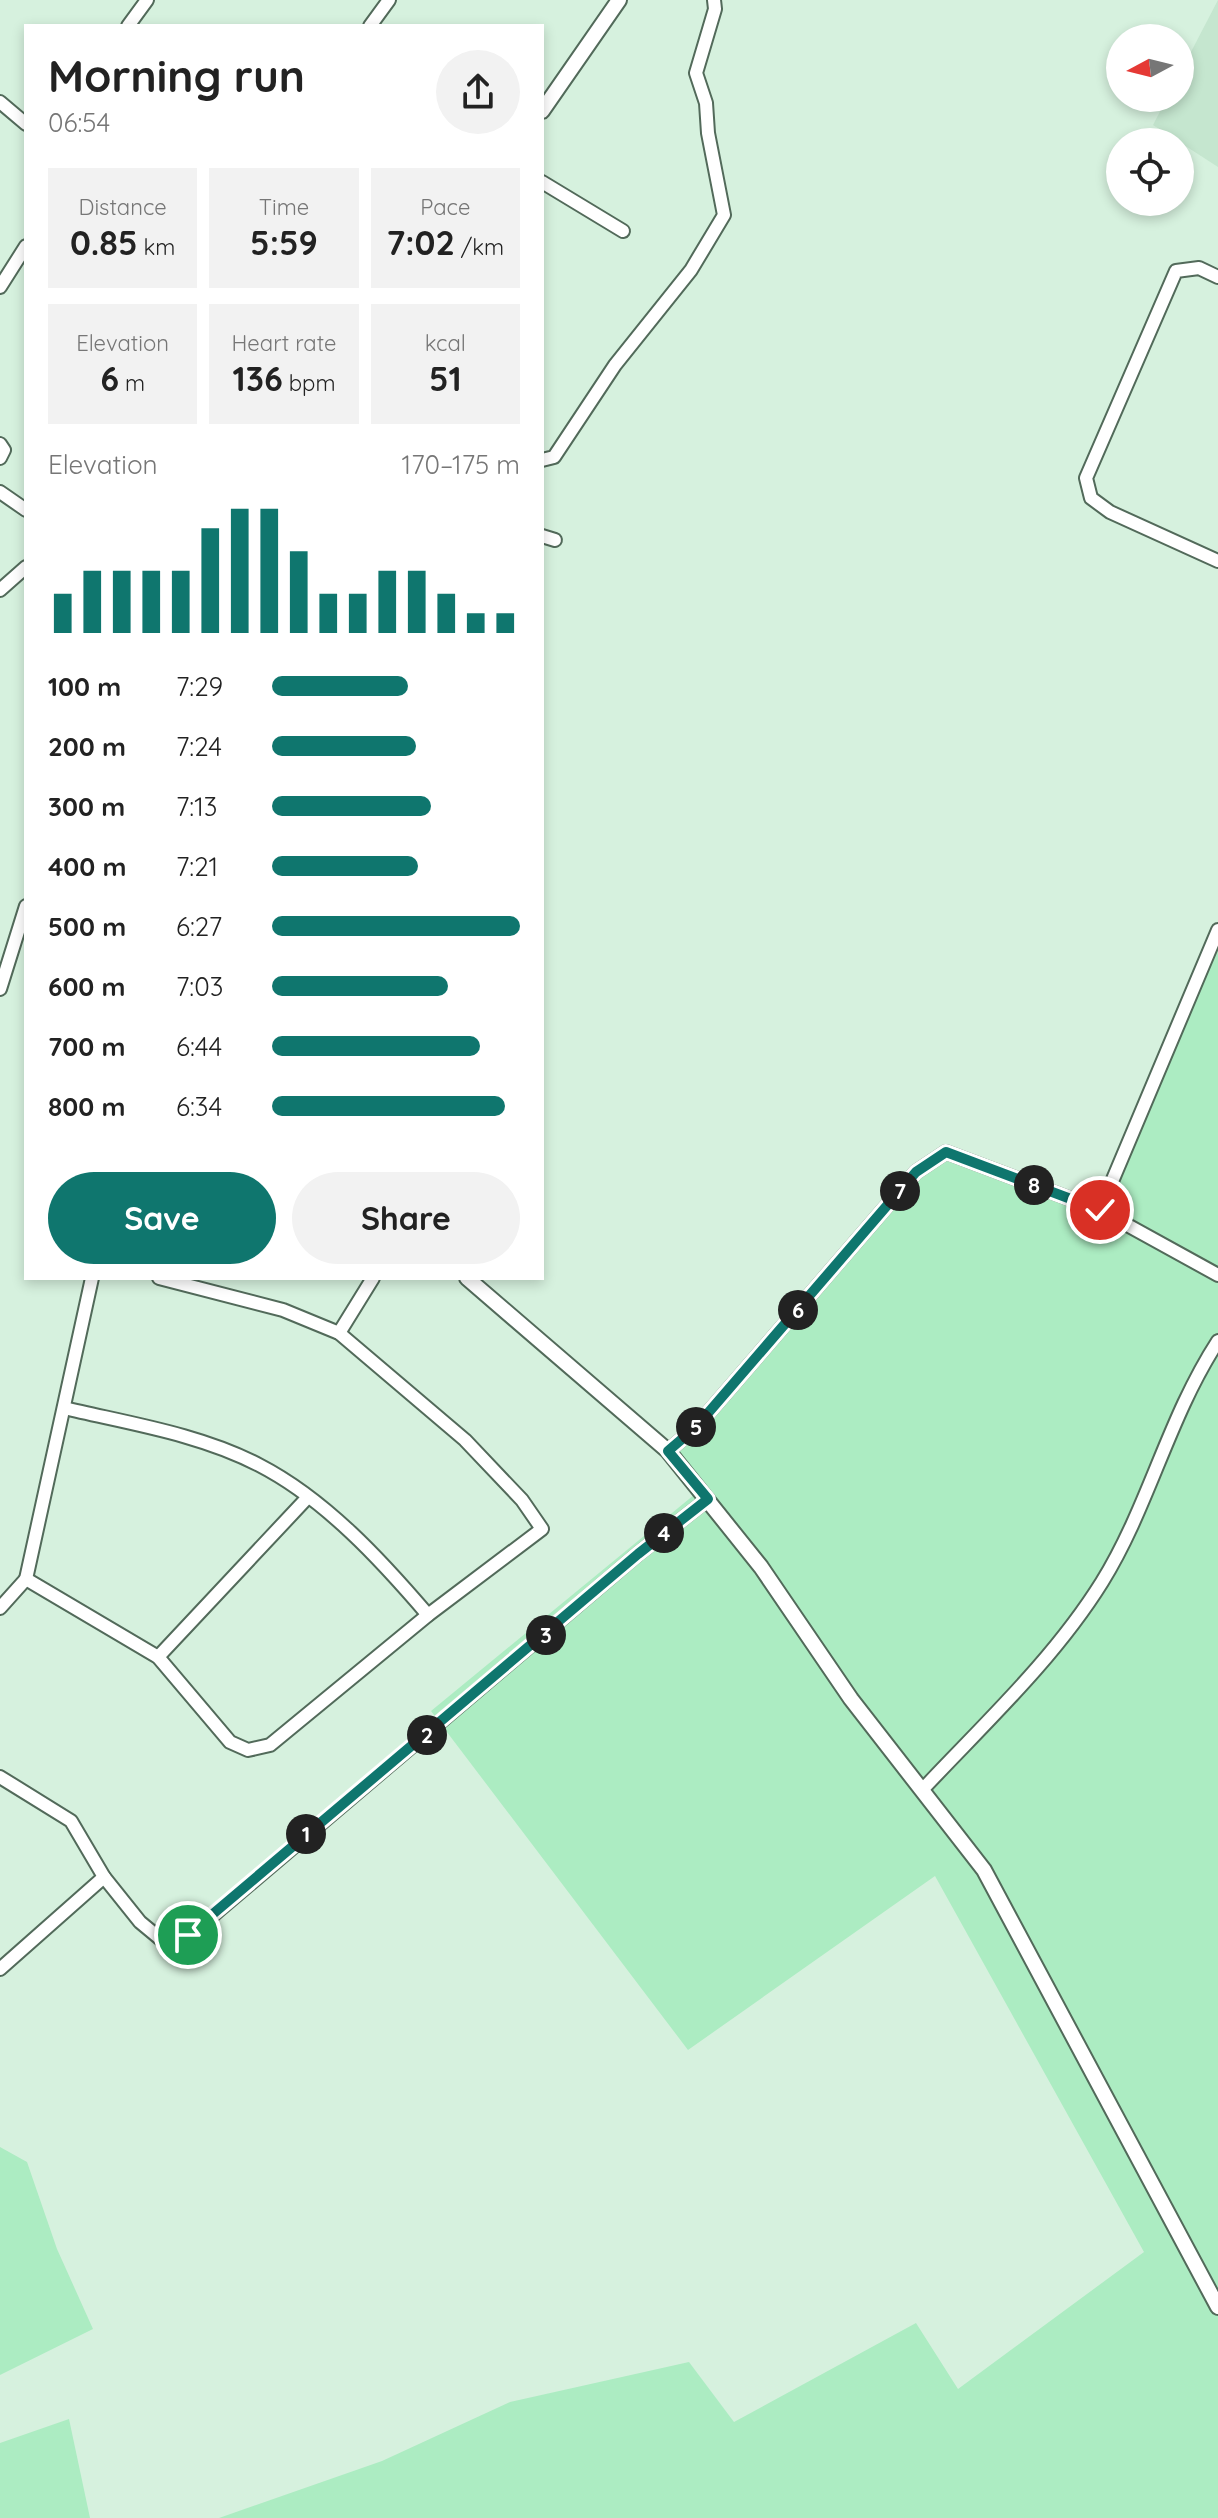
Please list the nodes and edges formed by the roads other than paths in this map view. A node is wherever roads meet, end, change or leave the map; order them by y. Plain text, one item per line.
1 (389, 0) edge
2 (619, 0) edge
3 (714, 0) edge
4 (143, 1) edge
5 (129, 24) edge
6 (371, 24) edge
7 (0, 102) edge
8 (544, 108) edge
9 (24, 122) edge
10 (544, 183) edge
11 (623, 231) dead end
12 (24, 249) edge
13 (1218, 277) edge
14 (0, 287) edge
15 (0, 444) edge
16 (0, 458) edge
17 (544, 460) edge
18 (0, 492) edge
19 (24, 509) edge
20 (1218, 561) edge
21 (24, 569) edge
22 (0, 590) edge
23 (24, 914) edge
24 (1218, 930) edge
25 (0, 989) edge
26 (1100, 1210) junction
27 (1218, 1275) edge
28 (92, 1280) edge
29 (167, 1280) edge
30 (372, 1280) edge
31 (469, 1280) edge
32 (339, 1333) junction
33 (1218, 1341) edge
34 (64, 1408) junction
35 (668, 1451) junction
36 (308, 1497) junction
37 (708, 1499) junction
38 (26, 1579) junction
39 (0, 1608) edge
40 (428, 1615) junction
41 (158, 1657) junction
42 (0, 1777) edge
43 (923, 1789) junction
44 (104, 1877) junction
45 (0, 1969) edge
46 (1218, 2307) edge

1 - 6 street
2 - 8 street
3 - 17 street
4 - 5 street
7 - 9 street
10 - 11 street
12 - 14 street
13 - 20 street
15 - 16 street
18 - 19 street
21 - 22 street
23 - 25 street
24 - 26 street
26 - 27 street
26 - 35 street
28 - 34 street
29 - 32 street
30 - 32 street
31 - 35 street
32 - 40 street
33 - 43 street
34 - 36 street
34 - 38 street
35 - 37 street
36 - 40 street
36 - 41 street
37 - 43 street
37 - 44 street
38 - 39 street
38 - 41 street
40 - 41 street
42 - 44 street
43 - 46 street
44 - 45 street

